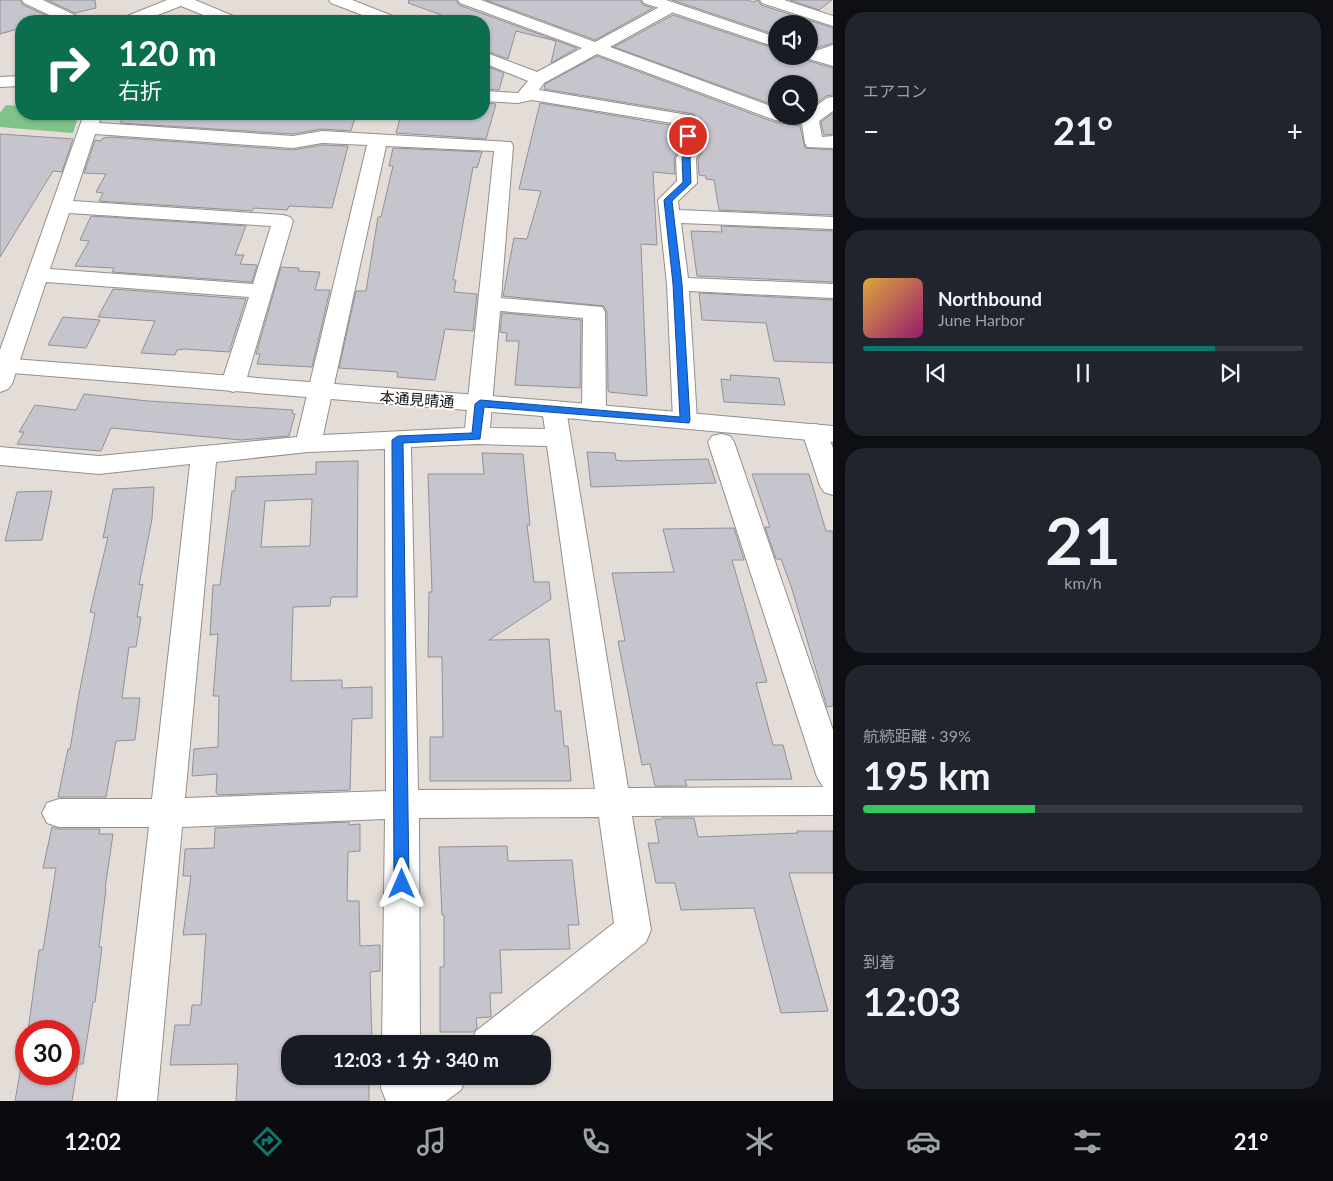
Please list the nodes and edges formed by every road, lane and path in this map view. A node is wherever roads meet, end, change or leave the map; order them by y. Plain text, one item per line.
1 (30, 0) edge
2 (337, 0) edge
3 (466, 0) edge
4 (650, 0) edge
5 (768, 0) edge
6 (178, 1) edge
7 (671, 7) junction
8 (62, 15) edge
9 (143, 15) edge
10 (216, 15) edge
11 (376, 15) edge
12 (833, 20) edge
13 (768, 39) edge
14 (596, 48) junction
15 (490, 60) edge
16 (15, 81) edge
17 (0, 82) edge
18 (534, 85) junction
19 (490, 96) edge
20 (833, 102) edge
21 (768, 111) edge
22 (818, 113) edge
23 (90, 121) edge
24 (811, 125) edge
25 (378, 139) junction
26 (833, 142) edge
27 (62, 206) junction
28 (670, 216) junction
29 (833, 223) edge
30 (38, 275) junction
31 (678, 284) junction
32 (261, 291) junction
33 (833, 291) edge
34 (490, 304) junction
35 (2, 371) edge
36 (233, 384) junction
37 (319, 392) junction
38 (480, 404) junction
39 (594, 413) junction
40 (685, 420) junction
41 (557, 424) junction
42 (824, 433) edge
43 (476, 436) junction
44 (398, 440) junction
45 (721, 442) dead end
46 (308, 444) junction
47 (204, 454) junction
48 (0, 456) edge
49 (833, 486) edge
50 (833, 777) edge
51 (833, 800) edge
52 (613, 802) junction
53 (402, 804) junction
54 (59, 813) dead end
55 (166, 813) junction
56 (400, 1035) edge
57 (500, 1035) edge
58 (400, 1085) edge
59 (436, 1085) edge
60 (137, 1101) edge

1 - 8 street
2 - 11 street
3 - 14 street
4 - 7 street
5 - 12 street
6 - 9 street
6 - 10 street
7 - 13 street
7 - 14 street
14 - 18 street
14 - 21 street
15 - 18 street
16 - 17 street
18 - 19 street
18 - 28 street
20 - 22 street
23 - 25 street
23 - 27 street
24 - 26 street
25 - 34 street
25 - 37 street
27 - 30 street
27 - 32 street
28 - 29 street
28 - 31 street
30 - 32 street
30 - 35 street
31 - 33 street
31 - 40 street
32 - 36 street
34 - 38 street
34 - 39 street
35 - 36 street, 本通見晴通
36 - 37 street, 本通見晴通
37 - 38 street, 本通見晴通
37 - 46 street
38 - 41 street, 本通見晴通
38 - 43 street
39 - 40 street, 本通見晴通
39 - 41 street, 本通見晴通
40 - 42 street, 本通見晴通
41 - 43 street
41 - 52 street
42 - 49 street
43 - 44 street
44 - 46 street
44 - 53 street
45 - 50 street
46 - 47 street
47 - 48 street
47 - 55 street
51 - 52 street
52 - 53 street
52 - 57 street
53 - 55 street
53 - 56 street
54 - 55 street
55 - 60 street
58 - 59 street

